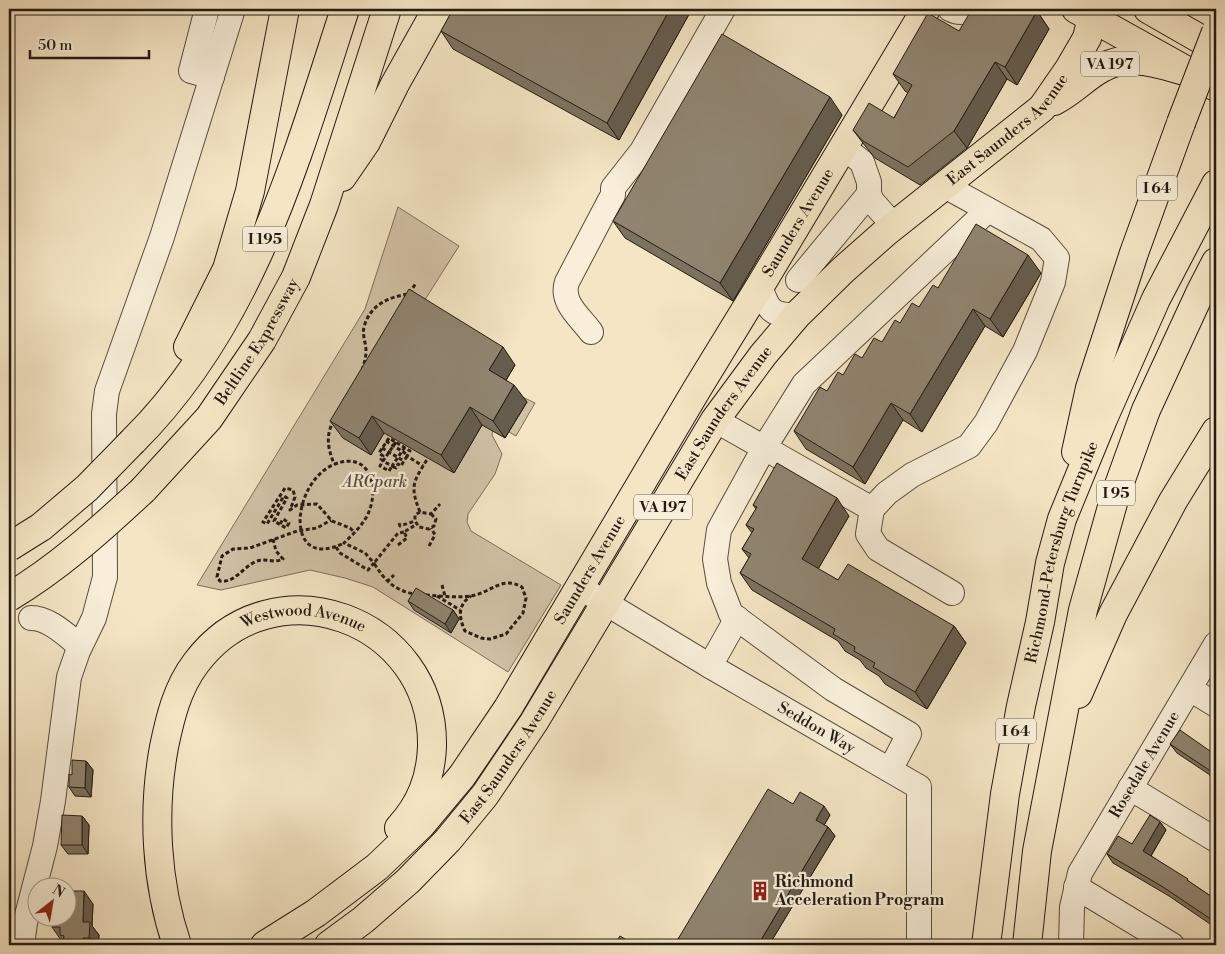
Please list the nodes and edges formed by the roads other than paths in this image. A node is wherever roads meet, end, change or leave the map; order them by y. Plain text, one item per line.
1 (207, 9) edge
2 (233, 9) edge
3 (285, 9) edge
4 (345, 9) edge
5 (387, 9) edge
6 (437, 9) edge
7 (723, 9) edge
8 (926, 9) edge
9 (950, 9) edge
10 (968, 9) edge
11 (1148, 9) edge
12 (1087, 12) edge
13 (1216, 32) edge
14 (1216, 48) edge
15 (1189, 72) junction
16 (212, 77) junction
17 (1216, 87) edge
18 (1042, 108) junction
19 (843, 147) junction
20 (1216, 184) edge
21 (945, 186) junction
22 (870, 194) junction
23 (324, 205) junction
24 (988, 210) junction
25 (894, 226) junction
26 (1216, 262) edge
27 (798, 280) dead end
28 (760, 286) junction
29 (797, 315) junction
30 (591, 332) dead end
31 (715, 420) junction
32 (1216, 432) edge
33 (133, 441) junction
34 (764, 448) junction
35 (872, 508) junction
36 (1062, 519) junction
37 (9, 548) edge
38 (579, 587) junction
39 (952, 593) dead end
40 (9, 597) edge
41 (605, 603) junction
42 (30, 618) dead end
43 (737, 618) junction
44 (1216, 644) edge
45 (80, 646) junction
46 (710, 666) junction
47 (1190, 689) junction
48 (1216, 705) edge
49 (1058, 738) junction
50 (890, 770) junction
51 (1130, 788) junction
52 (1216, 840) edge
53 (1076, 888) junction
54 (316, 913) junction
55 (22, 945) edge
56 (176, 945) edge
57 (265, 945) edge
58 (328, 945) edge
59 (919, 945) edge
60 (986, 945) edge
61 (1027, 945) edge
62 (1071, 945) edge
63 (1172, 945) edge

1 - 16 street
2 - 16 street
3 - 33 main road
4 - 33 main road, I 195
5 - 23 main road, Beltline Expressway / I 195
6 - 23 main road
7 - 30 street
8 - 19 main road, Saunders Avenue / VA 197
9 - 10 street
11 - 14 main road
12 - 15 main road
12 - 18 main road, East Saunders Avenue
13 - 36 main road, I 64, bridge
15 - 17 main road, VA 197
15 - 18 main road, VA 197
16 - 45 street
18 - 21 main road, East Saunders Avenue / VA 197
19 - 22 street
19 - 28 main road, Saunders Avenue / VA 197
20 - 36 main road, Richmond-Petersburg Turnpike / I 95
21 - 24 street
21 - 25 main road, East Saunders Avenue / VA 197
22 - 25 street
22 - 27 street
23 - 40 main road, Beltline Expressway / I 195, bridge
24 - 34 street
24 - 35 street
25 - 29 main road, East Saunders Avenue / VA 197
26 - 49 main road, I 95
28 - 29 street
28 - 38 main road, Saunders Avenue / VA 197
29 - 31 main road, East Saunders Avenue / VA 197
31 - 34 street
31 - 41 main road, East Saunders Avenue / VA 197
32 - 49 main road, I 64
33 - 37 main road, I 195, bridge
34 - 35 street
34 - 43 street
35 - 39 street
36 - 60 main road, Richmond-Petersburg Turnpike / I 64
38 - 41 street, Seddon Way
38 - 54 main road, Saunders Avenue / VA 197
41 - 46 street, Seddon Way
41 - 58 main road, East Saunders Avenue / VA 197
42 - 45 street
43 - 46 street
43 - 50 street
44 - 47 street, Rosedale Avenue
45 - 55 street
46 - 50 street, Seddon Way
47 - 48 street
47 - 51 street, Rosedale Avenue
49 - 61 main road, I 64
50 - 59 street, Seddon Way
51 - 52 street
51 - 53 street, Rosedale Avenue
53 - 62 street, Rosedale Avenue
53 - 63 street
54 - 56 main road, Westwood Avenue
54 - 57 main road, Saunders Avenue / VA 197

